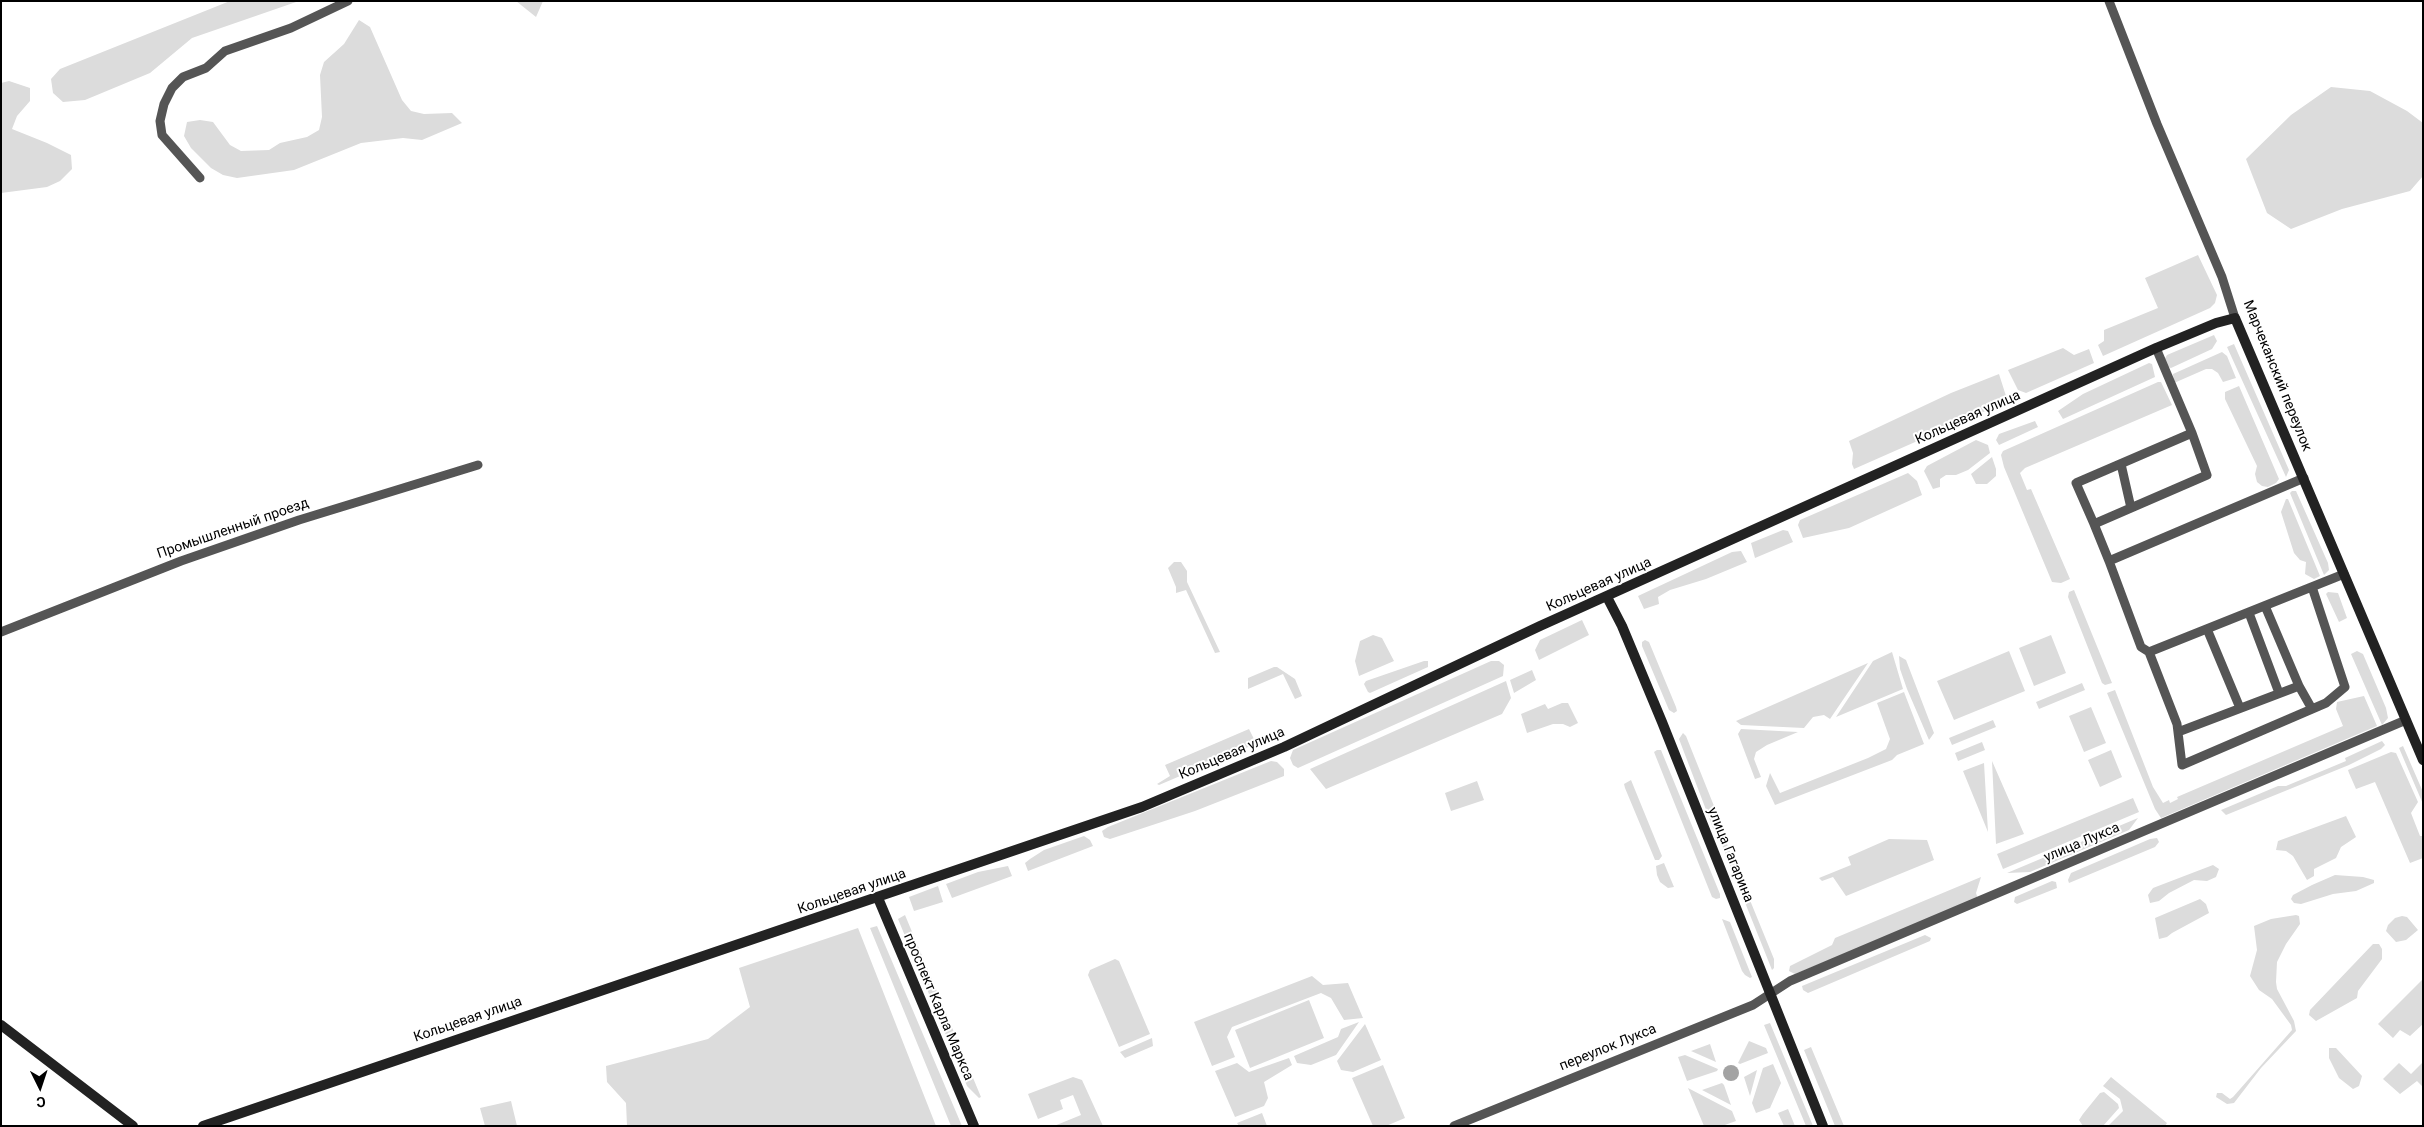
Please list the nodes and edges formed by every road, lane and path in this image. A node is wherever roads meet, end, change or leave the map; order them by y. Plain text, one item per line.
1 (348, 1) edge
2 (2110, 1) edge
3 (200, 178) dead end
4 (2235, 318) junction
5 (2156, 348) junction
6 (2192, 433) junction
7 (2121, 464) junction
8 (478, 465) dead end
9 (2304, 478) junction
10 (2131, 508) junction
11 (2094, 524) junction
12 (2109, 561) junction
13 (2344, 574) junction
14 (2312, 587) junction
15 (1607, 597) junction
16 (2266, 606) junction
17 (2249, 613) junction
18 (2207, 629) junction
19 (1, 632) edge
20 (2148, 652) junction
21 (2299, 686) junction
22 (2279, 693) junction
23 (2240, 708) junction
24 (2312, 709) junction
25 (2406, 720) junction
26 (2178, 732) junction
27 (2423, 760) edge
28 (878, 898) junction
29 (1771, 993) junction
30 (1, 1026) edge
31 (132, 1126) edge
32 (203, 1126) edge
33 (974, 1126) edge
34 (1454, 1126) edge
35 (1823, 1126) edge

1 - 3 street
2 - 4 street, Марчеканский переулок
4 - 5 main road, Кольцевая улица
4 - 9 main road, Марчеканский переулок
5 - 6 street
5 - 15 main road, Кольцевая улица
6 - 7 street
6 - 10 street
7 - 10 street
7 - 11 street
8 - 19 street, Промышленный проезд
9 - 12 street
9 - 13 main road, Марчеканский переулок
10 - 11 street
11 - 12 street
12 - 20 street
13 - 14 street
13 - 25 main road, Марчеканский переулок
14 - 16 street
14 - 24 street
15 - 28 main road, Кольцевая улица
15 - 29 main road, улица Гагарина
16 - 17 street
16 - 21 street
17 - 18 street
17 - 22 street
18 - 20 street
18 - 23 street
20 - 26 street
21 - 22 street
21 - 24 street
22 - 23 street
23 - 26 street
24 - 26 street
25 - 27 main road, Марчеканский переулок
25 - 29 street, улица Лукса
28 - 32 main road, Кольцевая улица
28 - 33 main road, проспект Карла Маркса
29 - 34 street, переулок Лукса
29 - 35 main road, улица Гагарина
30 - 31 main road

